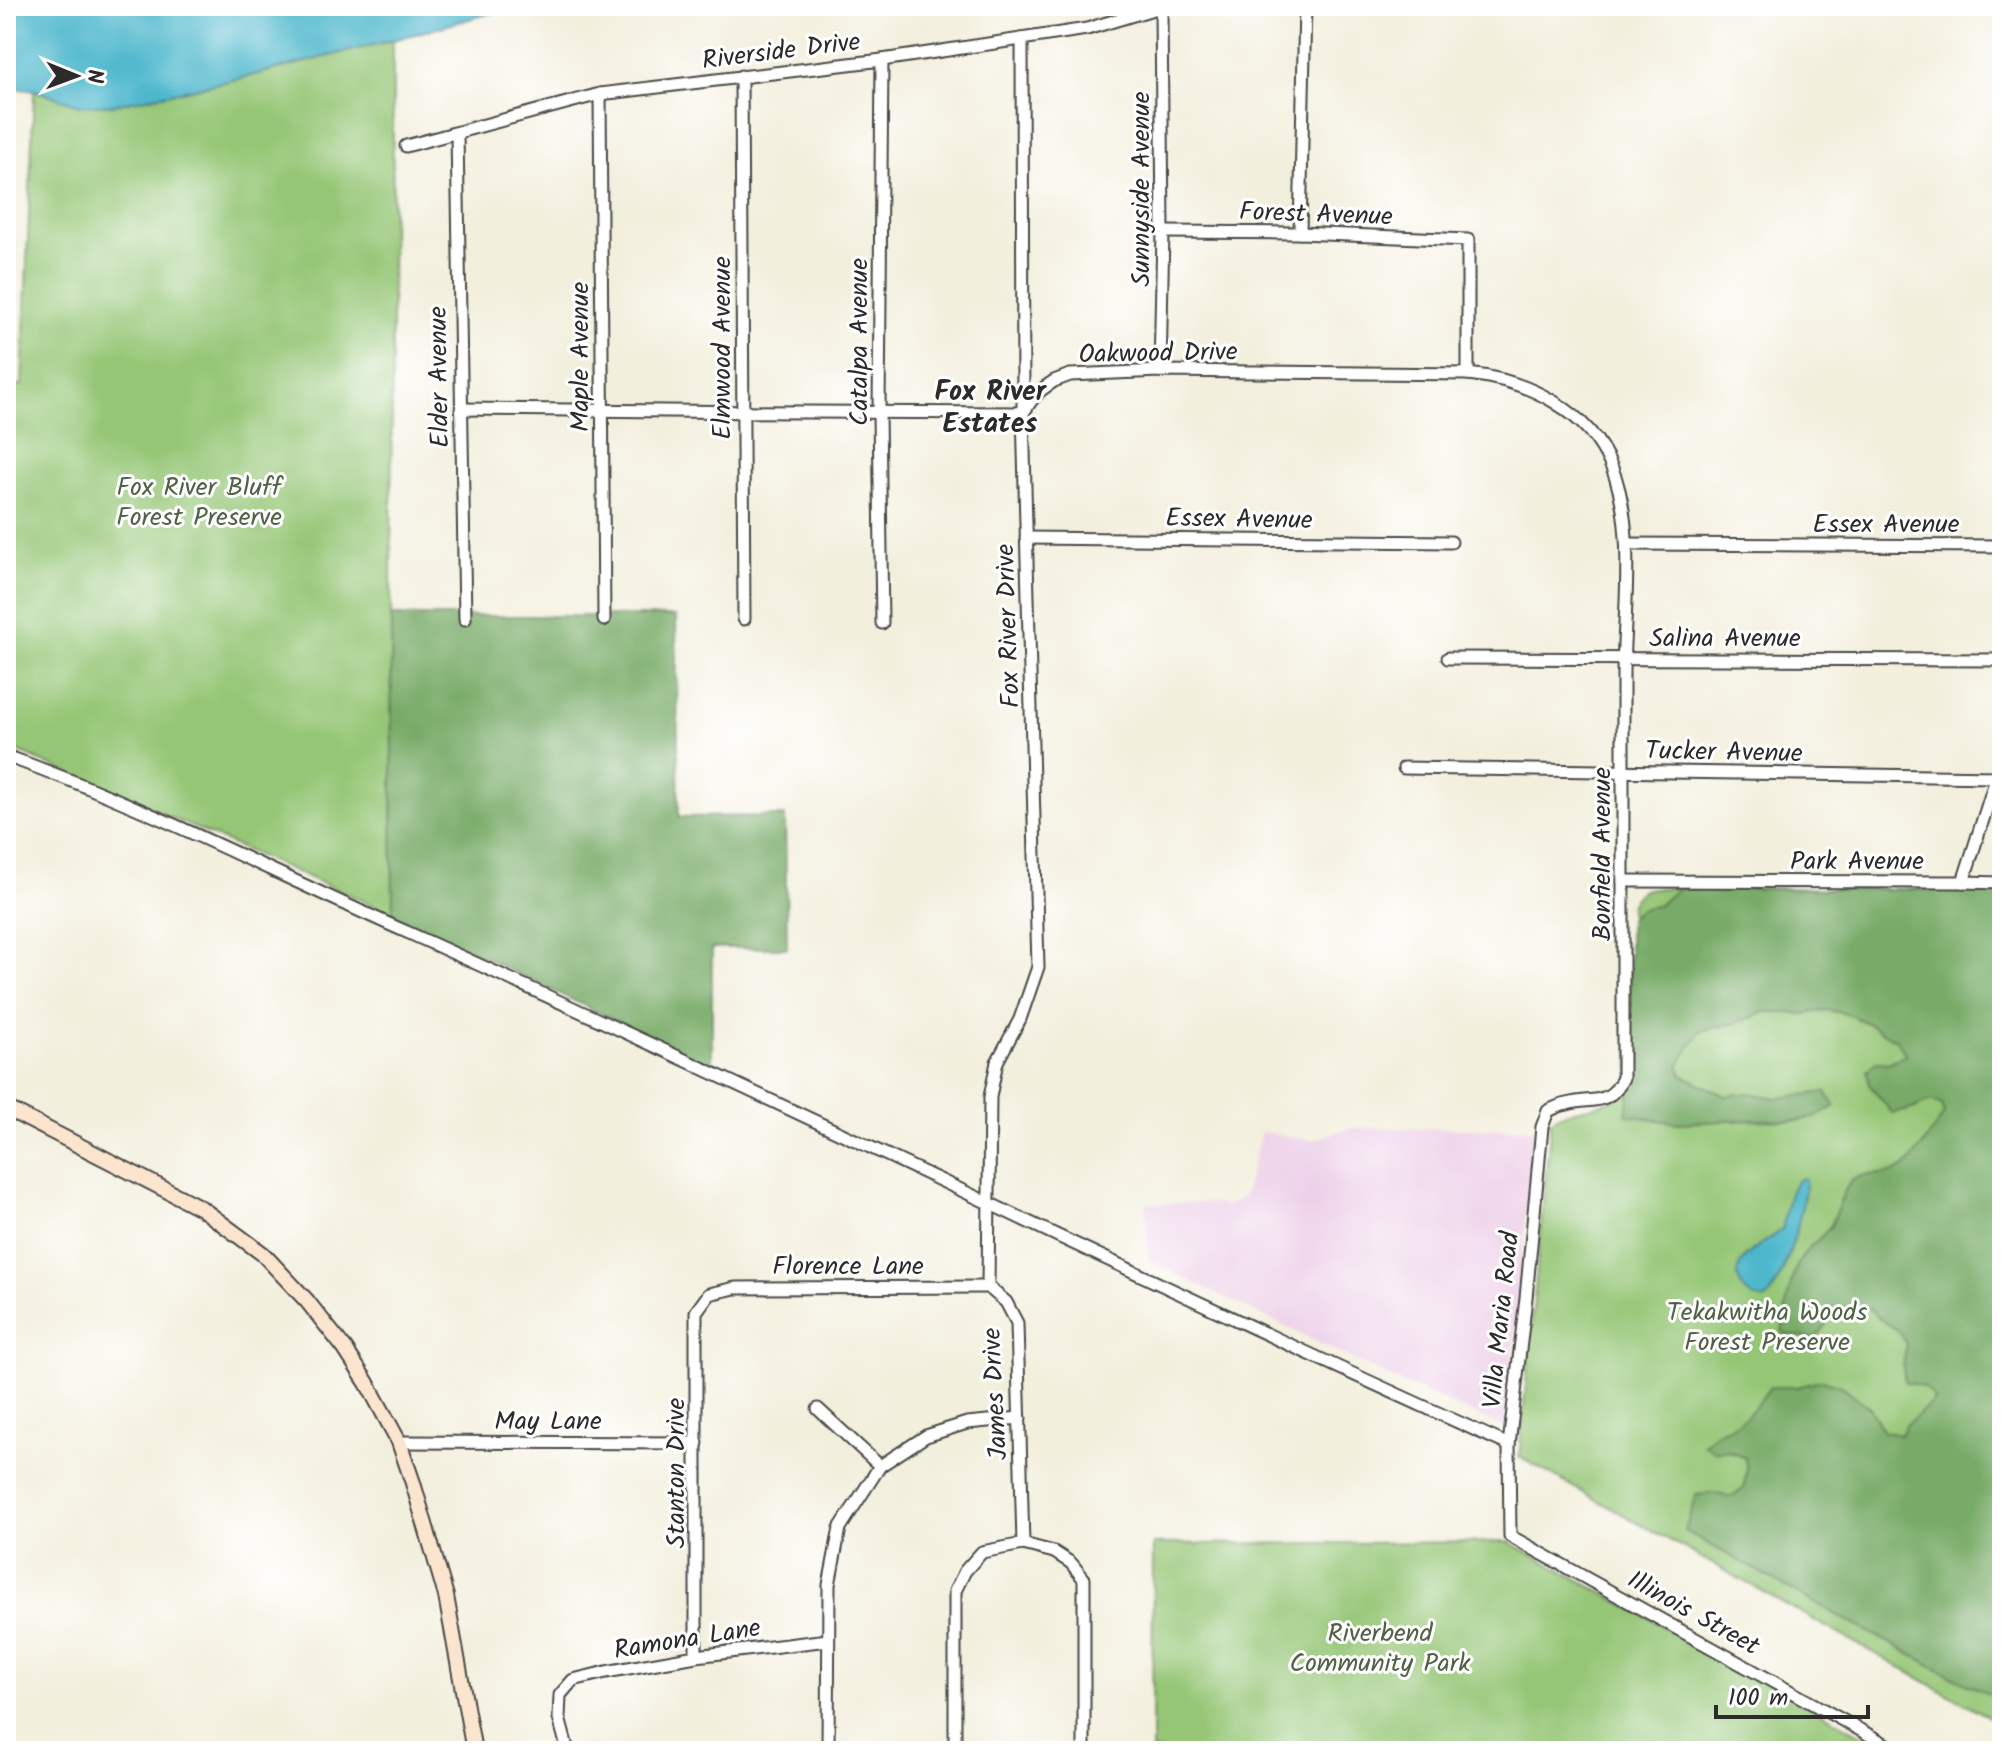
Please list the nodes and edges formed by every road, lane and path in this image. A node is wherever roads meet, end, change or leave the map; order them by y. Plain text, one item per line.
1 (1162, 6) edge
2 (1316, 6) edge
3 (1305, 10) edge
4 (1022, 39) junction
5 (882, 60) junction
6 (741, 76) junction
7 (600, 94) junction
8 (457, 134) junction
9 (406, 146) dead end
10 (1163, 232) junction
11 (1300, 233) junction
12 (1160, 371) junction
13 (1468, 374) junction
14 (461, 409) junction
15 (744, 411) junction
16 (601, 412) junction
17 (879, 412) junction
18 (1023, 413) junction
19 (1026, 538) junction
20 (1451, 542) dead end
21 (1627, 544) junction
22 (2002, 546) edge
23 (465, 619) dead end
24 (744, 619) dead end
25 (604, 620) dead end
26 (882, 623) dead end
27 (1448, 658) dead end
28 (1623, 658) junction
29 (2002, 660) edge
30 (6, 756) edge
31 (2002, 760) edge
32 (1404, 768) dead end
33 (1623, 771) junction
34 (1996, 777) junction
35 (1623, 881) junction
36 (1963, 882) junction
37 (2002, 883) edge
38 (6, 1108) edge
39 (1548, 1111) joint
40 (989, 1203) junction
41 (988, 1287) junction
42 (709, 1294) joint
43 (818, 1409) dead end
44 (1020, 1418) junction
45 (399, 1442) junction
46 (697, 1443) junction
47 (1509, 1445) junction
48 (880, 1466) junction
49 (1510, 1536) joint
50 (1023, 1544) junction
51 (828, 1640) junction
52 (696, 1656) junction
53 (474, 1751) edge
54 (568, 1751) edge
55 (828, 1751) edge
56 (955, 1751) edge
57 (1084, 1751) edge
58 (1898, 1751) edge

1 - 4 street, Riverside Drive
1 - 10 street, Sunnyside Avenue
2 - 3 street
3 - 11 street
4 - 5 street, Riverside Drive
4 - 18 street, Fox River Drive
5 - 6 street, Riverside Drive
5 - 17 street, Catalpa Avenue
6 - 7 street, Riverside Drive
6 - 15 street, Elmwood Avenue
7 - 8 street, Riverside Drive
7 - 16 street, Maple Avenue
8 - 9 street, Riverside Drive
8 - 14 street, Elder Avenue
10 - 11 street, Forest Avenue
10 - 12 street, Sunnyside Avenue
11 - 13 street, Forest Avenue
12 - 13 street, Oakwood Drive
12 - 18 street, Oakwood Drive
13 - 21 street, Oakwood Drive
14 - 16 street
14 - 23 street, Elder Avenue
15 - 16 street
15 - 17 street
15 - 24 street, Elmwood Avenue
16 - 25 street, Maple Avenue
17 - 18 street
17 - 26 street, Catalpa Avenue
18 - 19 street, Fox River Drive
19 - 20 street, Essex Avenue
19 - 40 street, Fox River Drive
21 - 22 street, Essex Avenue
21 - 28 street, Bonfield Avenue
27 - 28 street, Salina Avenue
28 - 29 street, Salina Avenue
28 - 33 street, Bonfield Avenue
30 - 40 street
31 - 34 street
32 - 33 street, Tucker Avenue
33 - 34 street, Tucker Avenue
33 - 35 street, Bonfield Avenue
34 - 36 street
35 - 36 street, Park Avenue
35 - 39 street, Bonfield Avenue
36 - 37 street, Park Avenue
38 - 45 main road
39 - 47 street, Villa Maria Road
40 - 41 street
40 - 47 street
41 - 42 street, Florence Lane
41 - 44 street, James Drive
42 - 46 street, Stanton Drive
43 - 48 street
44 - 48 street
44 - 50 street, James Drive
45 - 46 street, May Lane
45 - 53 main road
46 - 52 street, Stanton Drive
47 - 49 street, Villa Maria Road
48 - 51 street
49 - 58 street, Illinois Street
50 - 56 street
50 - 57 street
51 - 52 street, Ramona Lane
51 - 55 street
52 - 54 street, Ramona Lane

